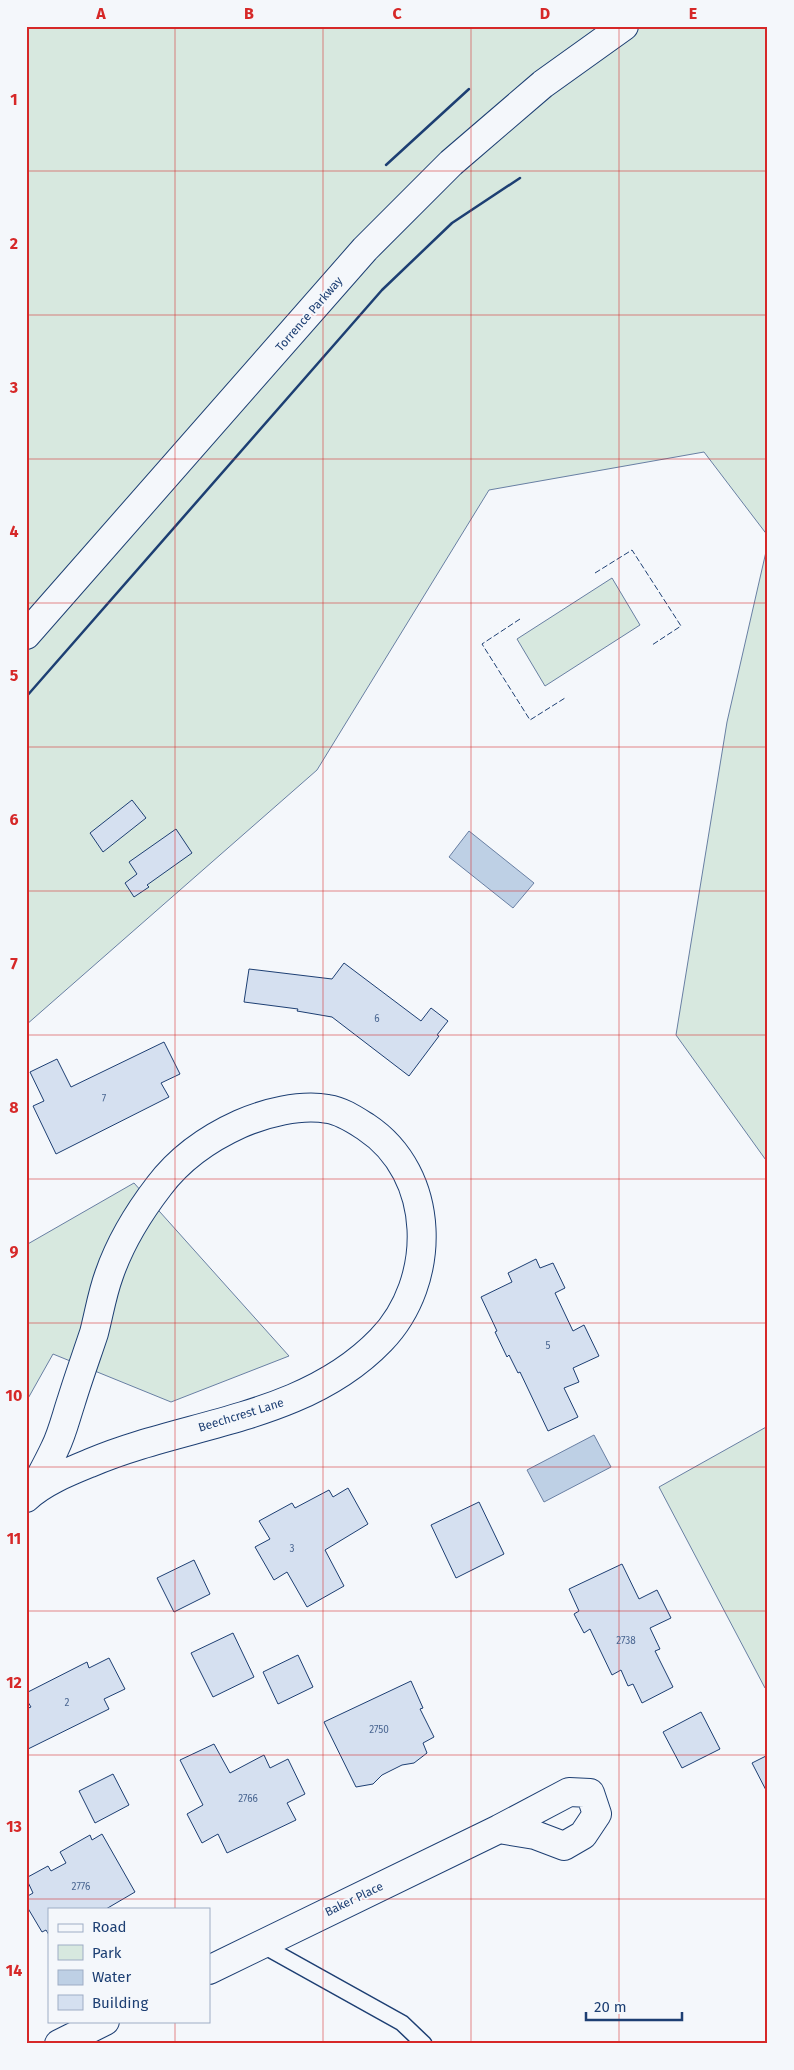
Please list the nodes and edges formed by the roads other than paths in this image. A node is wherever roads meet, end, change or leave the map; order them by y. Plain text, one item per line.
1 (624, 26) edge
2 (26, 635) edge
3 (30, 1495) edge
4 (499, 1829) dead end
5 (262, 1944) junction
6 (210, 1970) edge
7 (103, 2022) edge
8 (59, 2044) edge
9 (424, 2044) edge

1 - 2 street, Torrence Parkway
3 - 3 street, Beechcrest Lane
4 - 5 street, Baker Place
5 - 6 street, Baker Place
5 - 9 lane
7 - 8 street

